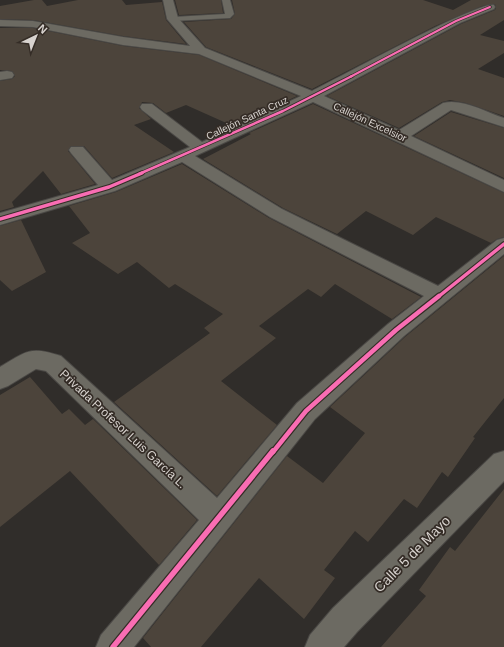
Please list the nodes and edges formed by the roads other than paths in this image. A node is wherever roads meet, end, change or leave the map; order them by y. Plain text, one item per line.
1 (168, 0) edge
2 (226, 0) edge
3 (490, 7) dead end
4 (173, 19) junction
5 (0, 23) edge
6 (201, 51) junction
7 (312, 96) junction
8 (147, 107) dead end
9 (504, 123) edge
10 (400, 136) junction
11 (201, 148) junction
12 (77, 150) dead end
13 (183, 156) junction
14 (109, 187) junction
15 (504, 187) edge
16 (0, 219) edge
17 (504, 244) edge
18 (440, 295) junction
19 (0, 379) edge
20 (504, 463) edge
21 (218, 519) junction
22 (114, 647) edge
23 (322, 647) edge

1 - 4 street, Callejón Excelsior
2 - 4 lane
3 - 7 street, Callejón Santa Cruz
4 - 6 street, Callejón Excelsior
5 - 6 street
6 - 7 street, Callejón Excelsior
7 - 10 street, Callejón Excelsior
7 - 11 street, Callejón Santa Cruz
8 - 11 street
9 - 10 street
10 - 15 street, Callejón Excelsior
11 - 13 street, Callejón Santa Cruz
12 - 14 street
13 - 14 street, Callejón Santa Cruz
13 - 18 street
14 - 16 street, Callejón Santa Cruz
17 - 18 street
18 - 21 street
19 - 21 street, Privada Profesor Luis García L.
20 - 23 street, Calle 5 de Mayo
21 - 22 street

